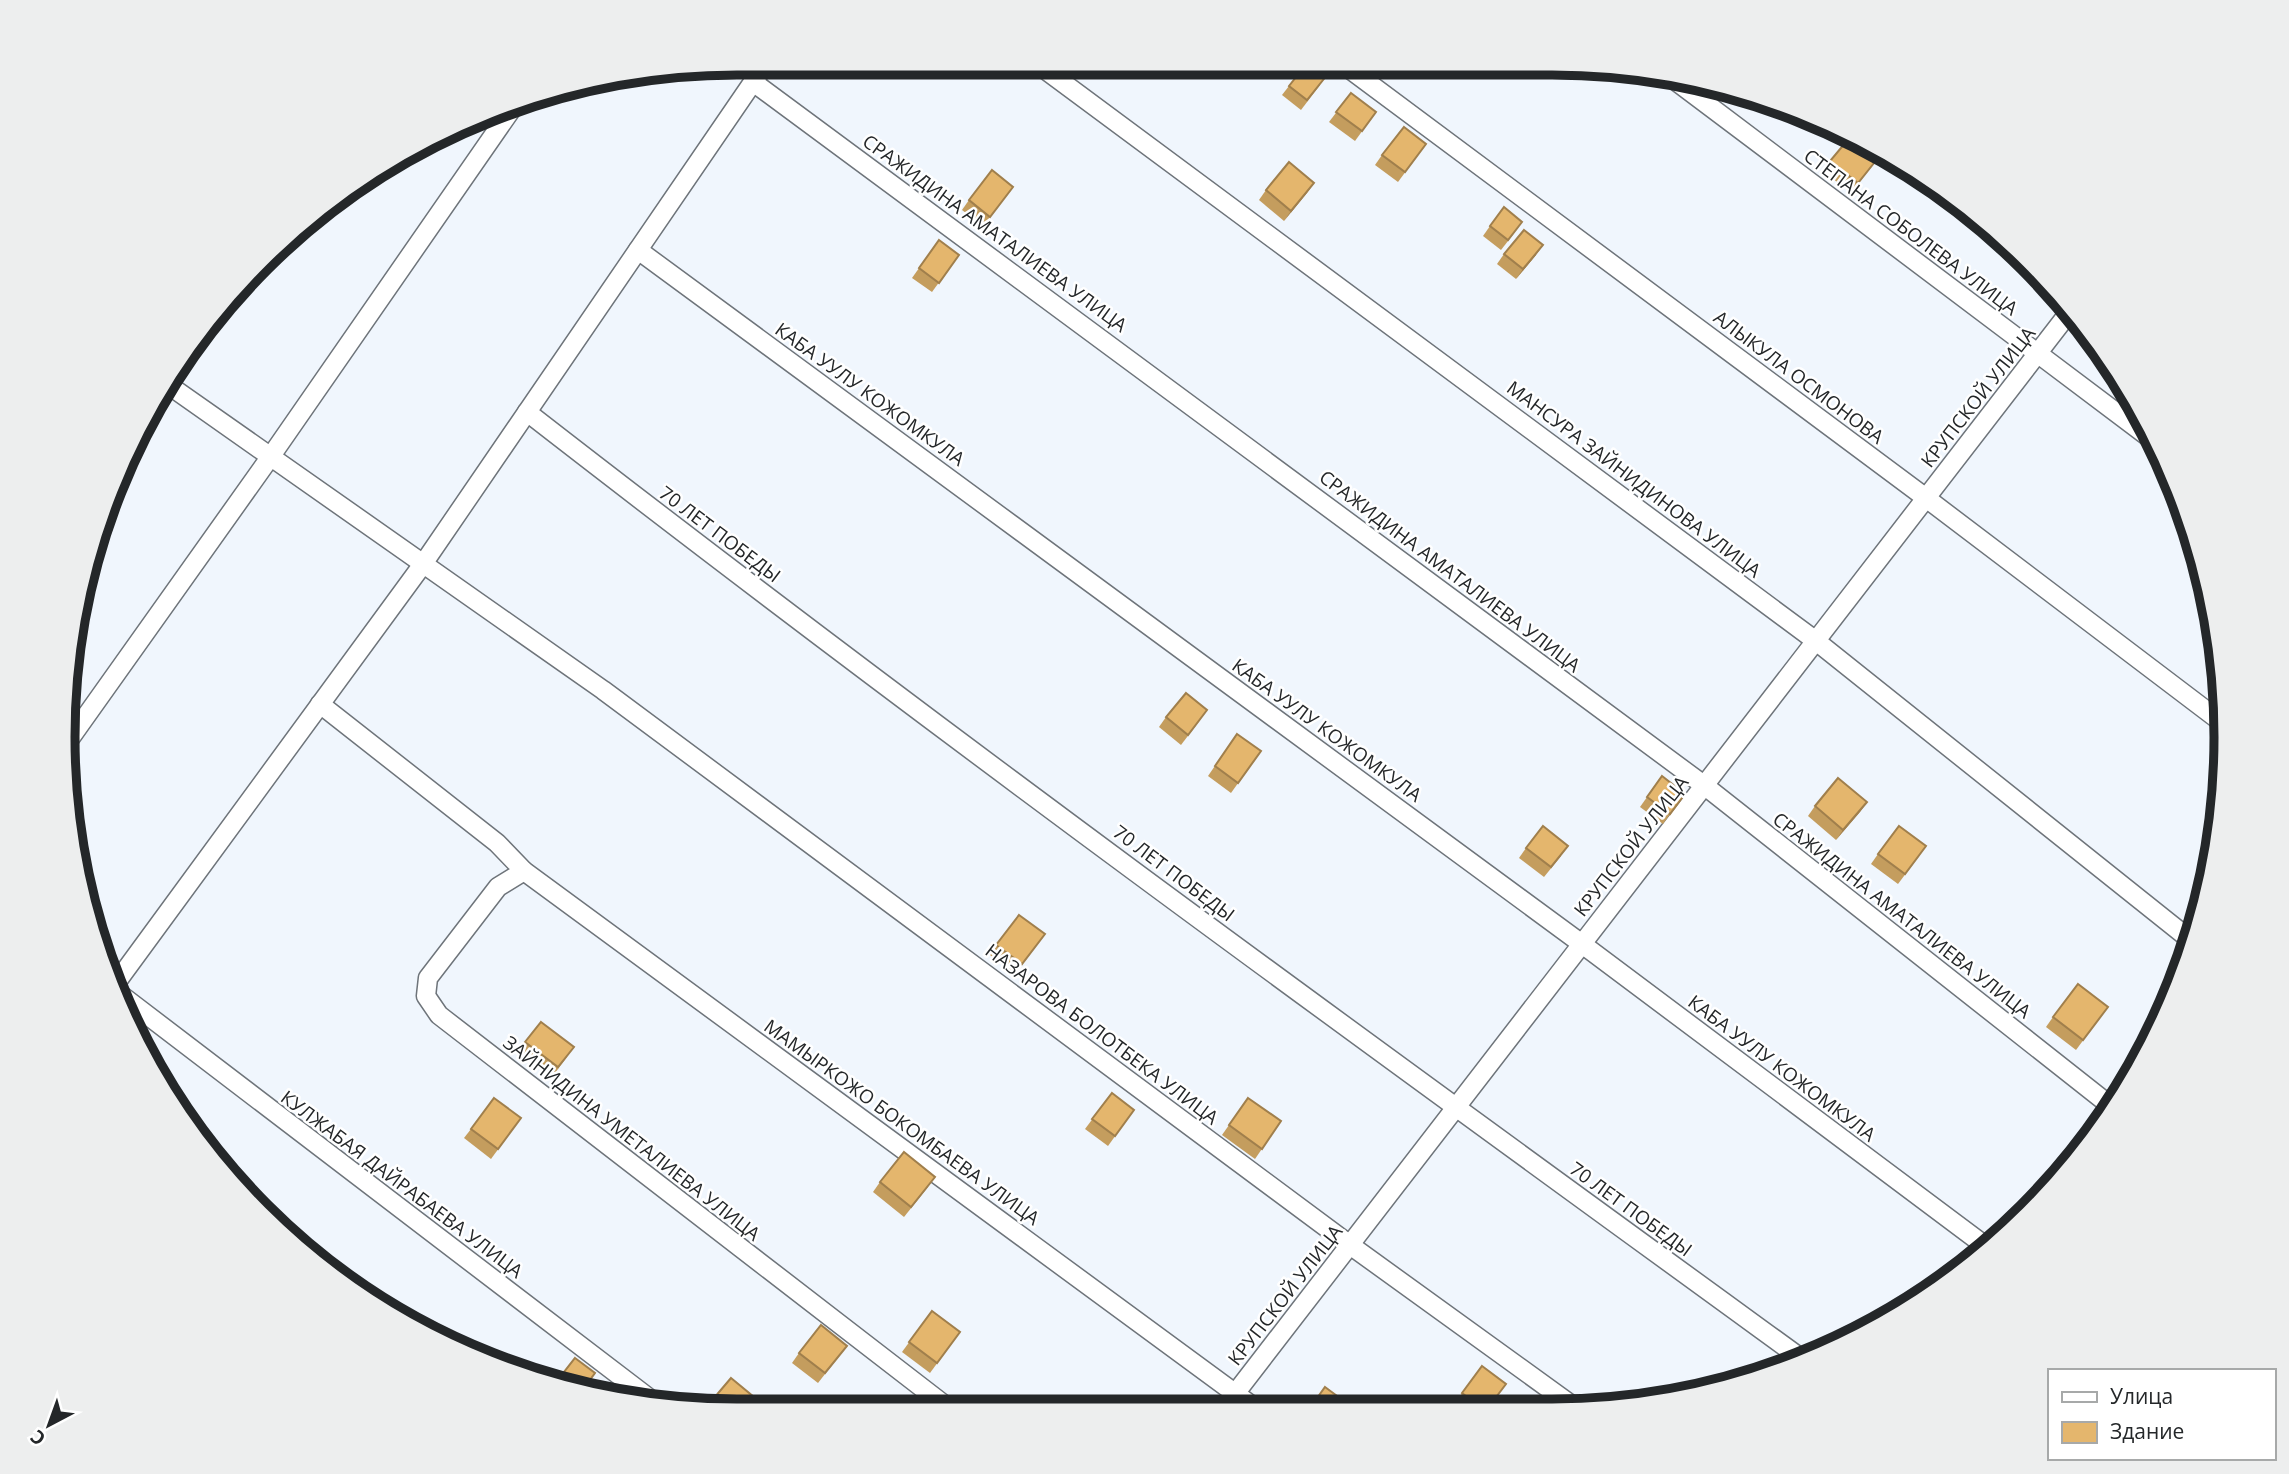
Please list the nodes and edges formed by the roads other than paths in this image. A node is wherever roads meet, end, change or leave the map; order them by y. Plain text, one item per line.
1 (758, 75) edge
2 (1053, 75) edge
3 (1358, 75) edge
4 (753, 82) junction
5 (1687, 90) edge
6 (506, 117) edge
7 (638, 250) junction
8 (2064, 319) edge
9 (2038, 353) junction
10 (174, 389) edge
11 (527, 412) junction
12 (2137, 428) edge
13 (271, 456) junction
14 (1926, 498) junction
15 (423, 564) junction
16 (1816, 640) junction
17 (320, 704) junction
18 (2213, 716) edge
19 (75, 731) edge
20 (1705, 786) junction
21 (524, 871) junction
22 (2183, 934) edge
23 (1582, 944) junction
24 (121, 977) edge
25 (132, 1003) edge
26 (2104, 1101) edge
27 (1456, 1108) junction
28 (1979, 1242) edge
29 (1350, 1245) junction
30 (1793, 1353) edge
31 (640, 1391) edge
32 (1236, 1393) junction
33 (937, 1399) edge
34 (1231, 1399) edge
35 (1244, 1399) edge
36 (1562, 1399) edge

1 - 4 street
2 - 16 street, МАНСУРА ЗАЙНИДИНОВА УЛИЦА
3 - 14 street, АЛЫКУЛА ОСМОНОВА
4 - 7 street
4 - 20 street, СРАЖИДИНА АМАТАЛИЕВА УЛИЦА
5 - 9 street, СТЕПАНА СОБОЛЕВА УЛИЦА
6 - 13 street
7 - 11 street
7 - 23 street, КАБА УУЛУ КОЖОМКУЛА
8 - 9 street, КРУПСКОЙ УЛИЦА
9 - 12 street, СТЕПАНА СОБОЛЕВА УЛИЦА
9 - 14 street, КРУПСКОЙ УЛИЦА
10 - 13 street, НАЗАРОВА БОЛОТБЕКА УЛИЦА
11 - 15 street
11 - 27 street, 70 ЛЕТ ПОБЕДЫ
13 - 15 street, НАЗАРОВА БОЛОТБЕКА УЛИЦА
13 - 19 street
14 - 16 street, КРУПСКОЙ УЛИЦА
14 - 18 street, АЛЫКУЛА ОСМОНОВА
15 - 17 street
15 - 29 street, НАЗАРОВА БОЛОТБЕКА УЛИЦА
16 - 20 street, КРУПСКОЙ УЛИЦА
16 - 22 street, МАНСУРА ЗАЙНИДИНОВА УЛИЦА
17 - 21 street, МАМЫРКОЖО БОКОМБАЕВА УЛИЦА
17 - 24 street
20 - 23 street, КРУПСКОЙ УЛИЦА
20 - 26 street, СРАЖИДИНА АМАТАЛИЕВА УЛИЦА
21 - 32 street, МАМЫРКОЖО БОКОМБАЕВА УЛИЦА
21 - 33 street, ЗАЙНИДИНА УМЕТАЛИЕВА УЛИЦА
23 - 27 street, КРУПСКОЙ УЛИЦА
23 - 28 street, КАБА УУЛУ КОЖОМКУЛА
25 - 31 street, КУЛЖАБАЯ ДАЙРАБАЕВА УЛИЦА
27 - 29 street, КРУПСКОЙ УЛИЦА
27 - 30 street, 70 ЛЕТ ПОБЕДЫ
29 - 32 street, КРУПСКОЙ УЛИЦА
29 - 36 street, НАЗАРОВА БОЛОТБЕКА УЛИЦА
32 - 34 street, КРУПСКОЙ УЛИЦА
32 - 35 street, МАМЫРКОЖО БОКОМБАЕВА УЛИЦА

